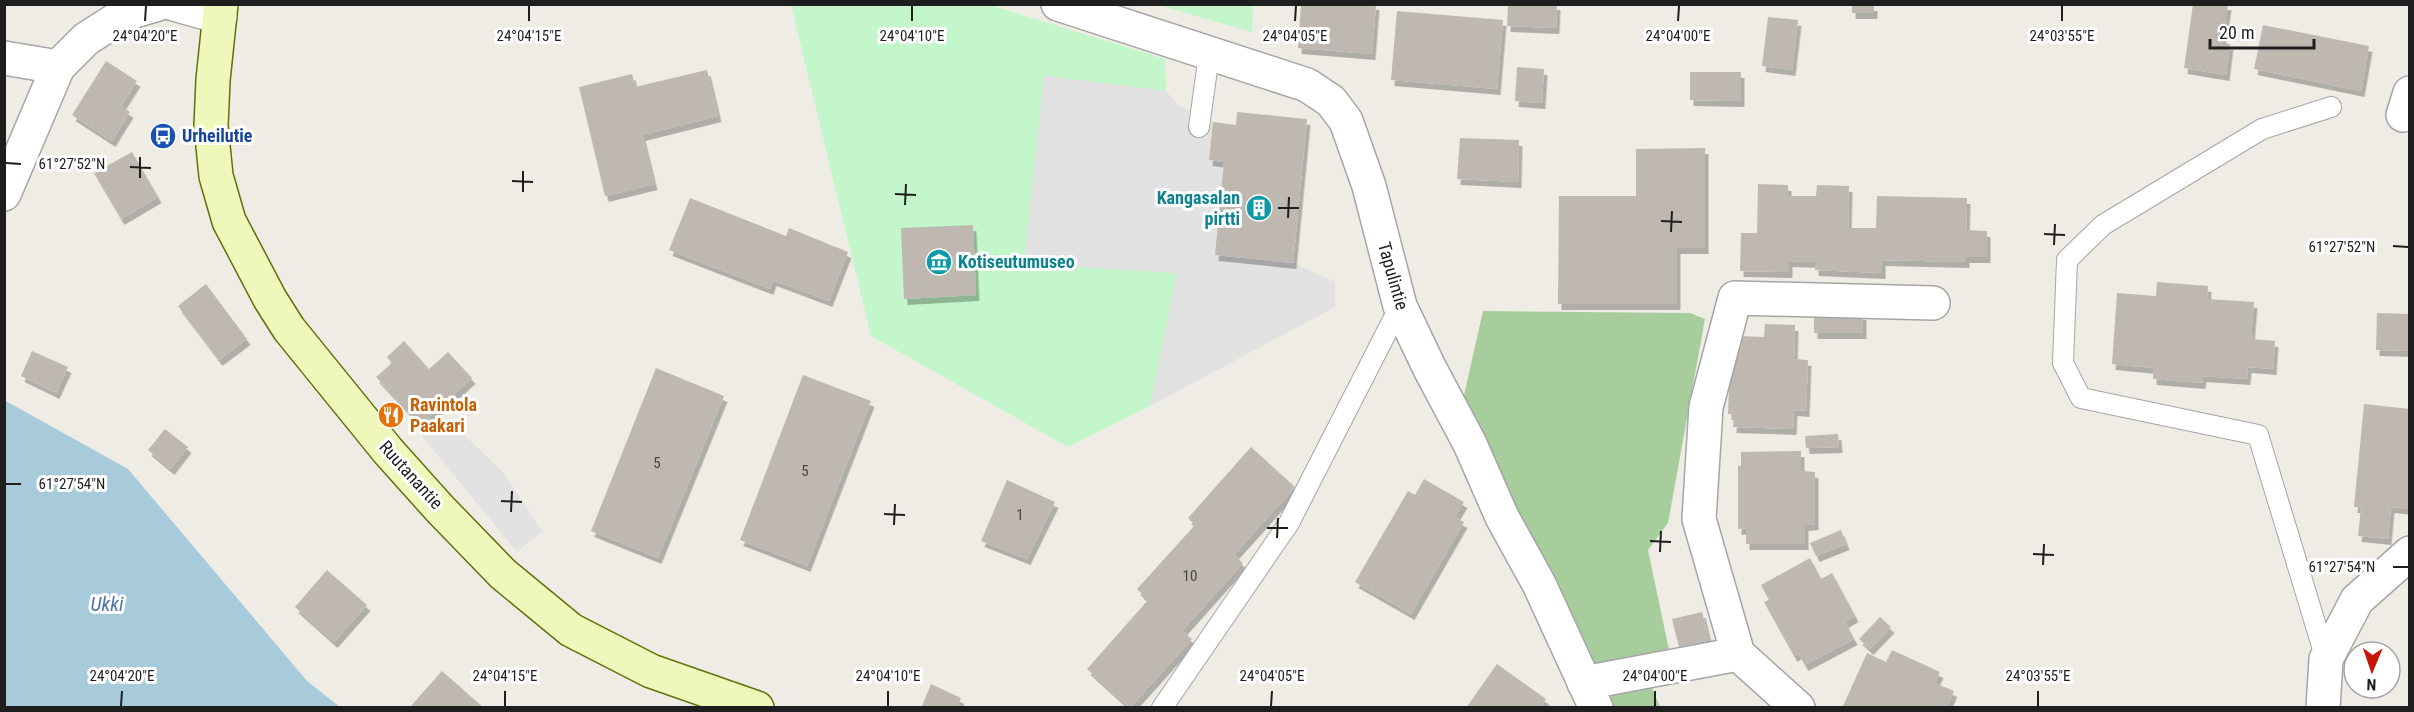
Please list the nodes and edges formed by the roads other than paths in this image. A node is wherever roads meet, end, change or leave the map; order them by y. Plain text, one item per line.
1 (158, 4) edge
2 (174, 4) edge
3 (1058, 4) edge
4 (220, 11) edge
5 (1209, 55) junction
6 (4, 58) edge
7 (57, 67) junction
8 (2331, 107) dead end
9 (1199, 127) dead end
10 (4, 194) edge
11 (1934, 303) dead end
12 (1400, 306) junction
13 (2409, 553) edge
14 (1738, 654) junction
15 (2326, 659) junction
16 (1590, 695) edge
17 (757, 708) edge
18 (1162, 708) edge
19 (1798, 708) edge
20 (2323, 708) edge

1 - 7 street
2 - 4 street
3 - 5 street, Tapulintie
4 - 17 main road, Ruutanantie
5 - 9 lane
5 - 12 street, Tapulintie
6 - 7 street
7 - 10 street
8 - 15 lane
11 - 14 street
12 - 16 street, Tapulintie
12 - 18 lane
13 - 15 street
14 - 16 street
14 - 19 street
15 - 20 street

